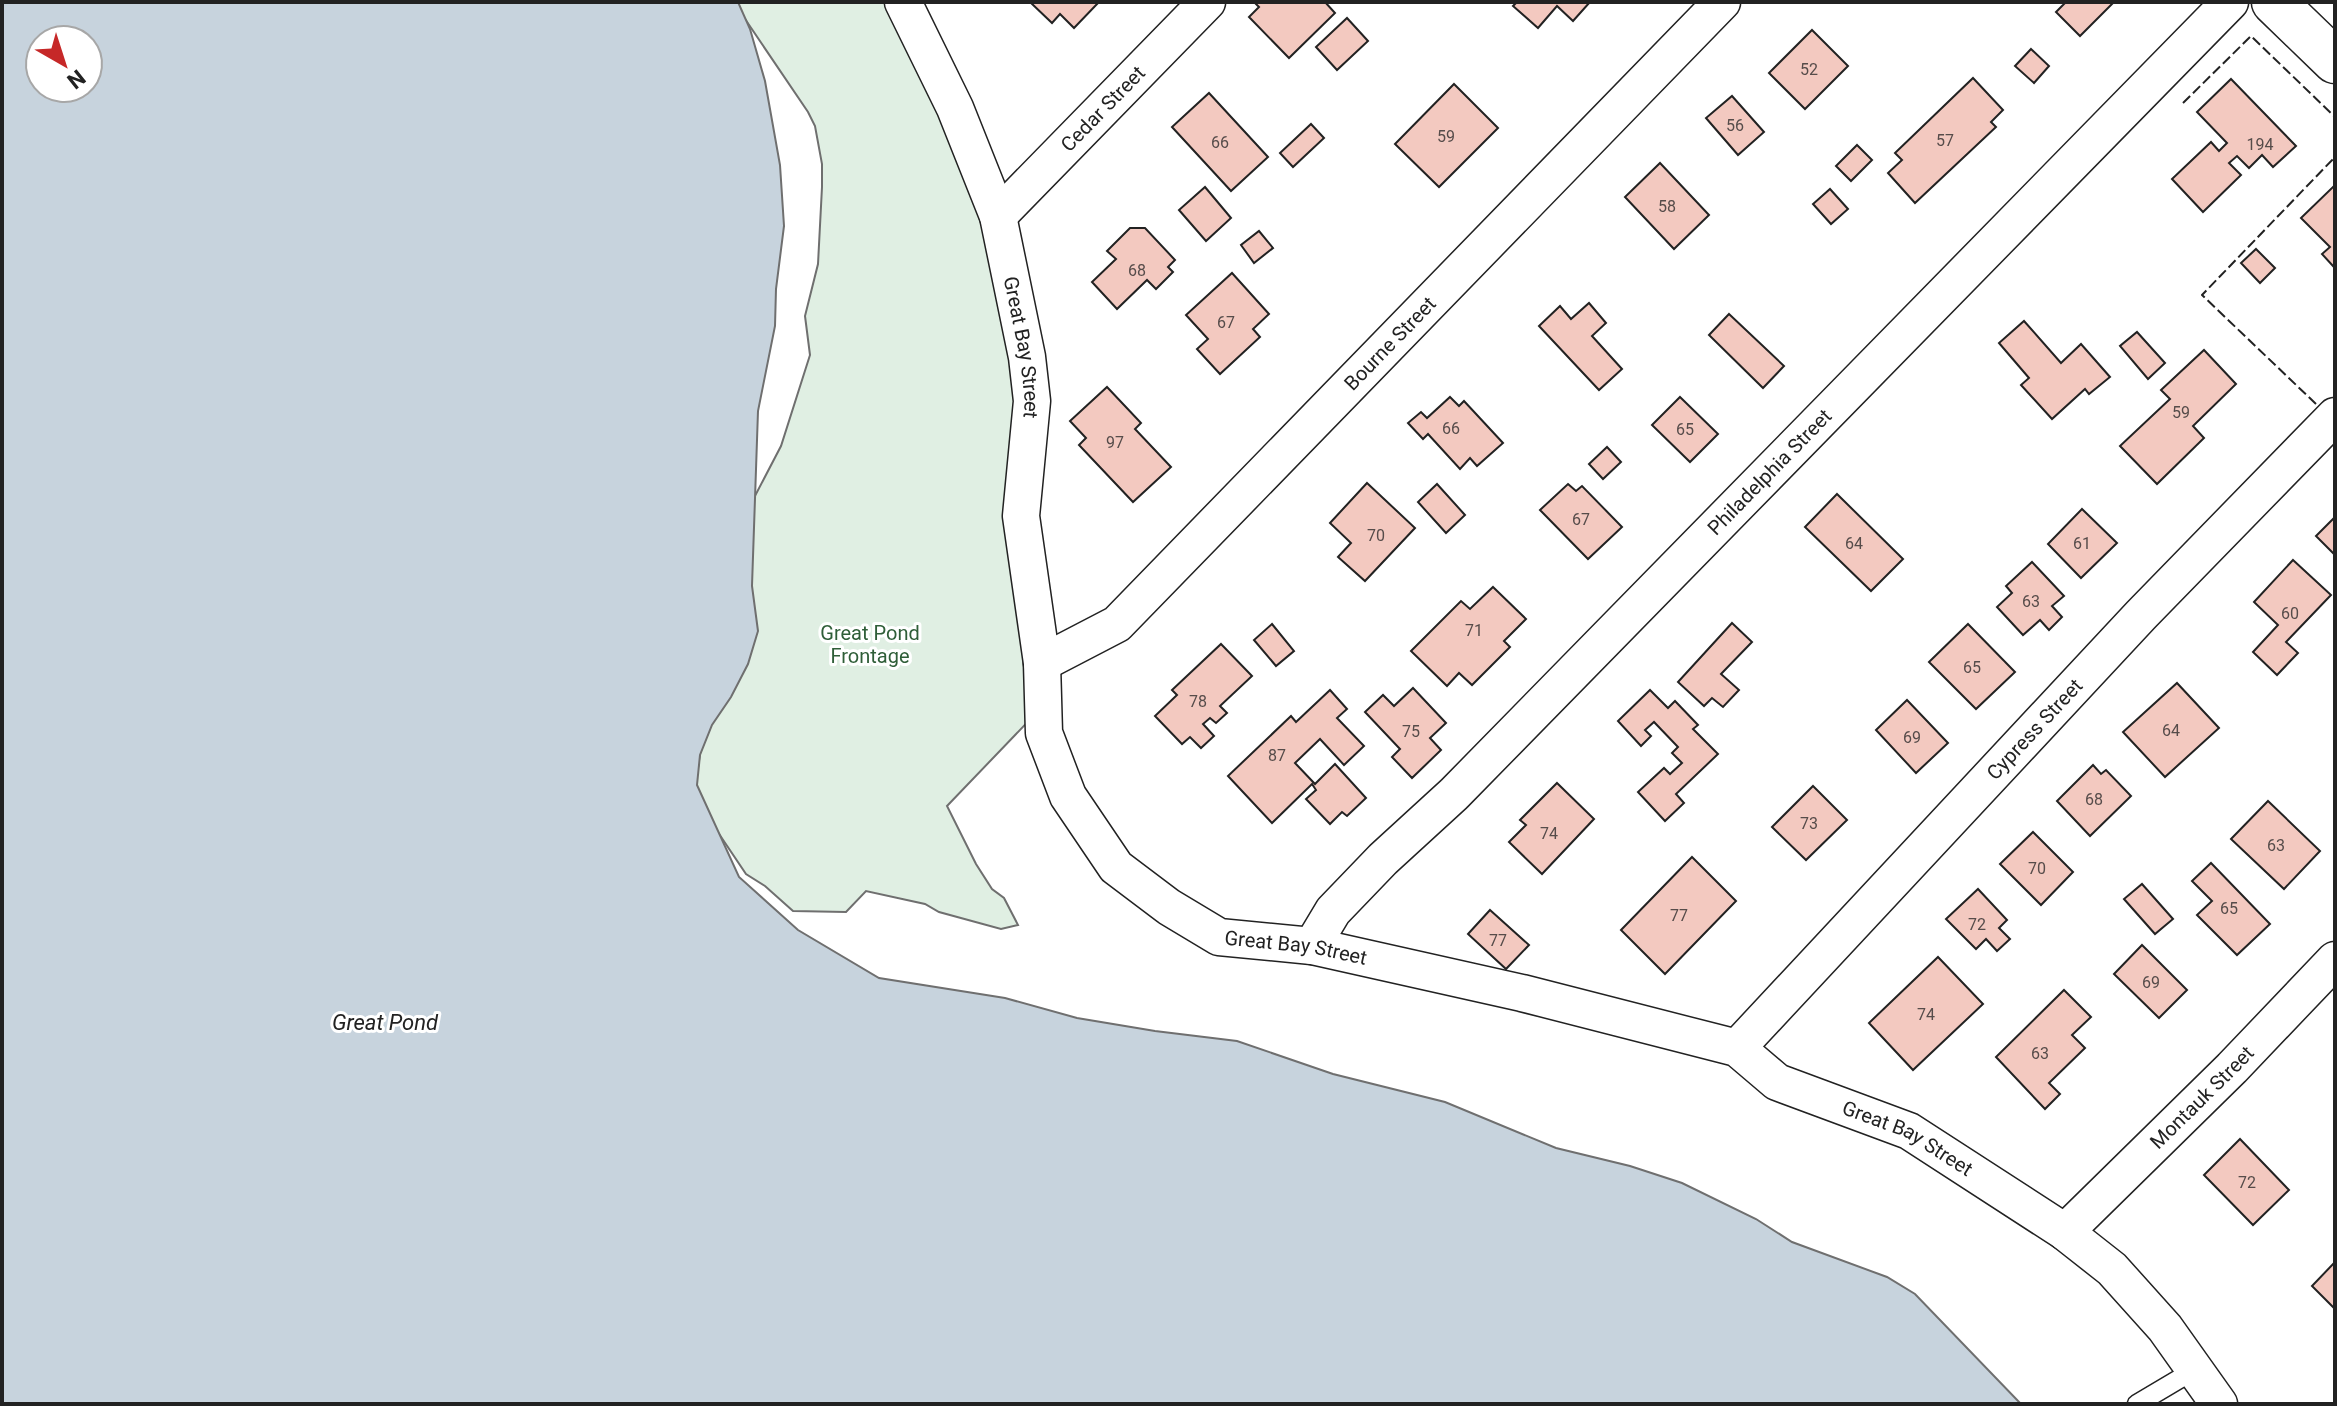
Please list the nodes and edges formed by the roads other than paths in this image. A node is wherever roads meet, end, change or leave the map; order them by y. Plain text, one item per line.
1 (903, 2) edge
2 (1207, 2) edge
3 (1722, 2) edge
4 (2230, 2) edge
5 (2274, 2) edge
6 (2335, 61) edge
7 (998, 216) junction
8 (2335, 416) edge
9 (1042, 663) junction
10 (1312, 946) junction
11 (2335, 960) edge
12 (1737, 1048) junction
13 (2065, 1232) junction
14 (2196, 1369) junction
15 (2137, 1404) edge
16 (2219, 1404) edge

1 - 7 street, Great Bay Street
2 - 7 street, Cedar Street
3 - 9 street, Bourne Street
4 - 10 street, Philadelphia Street
5 - 6 main road
7 - 9 street, Great Bay Street
8 - 12 street, Cypress Street
9 - 10 street, Great Bay Street
10 - 12 street, Great Bay Street
11 - 13 street, Montauk Street
12 - 13 street, Great Bay Street
13 - 14 street, Great Bay Street
14 - 15 lane
14 - 16 street, Great Bay Street

